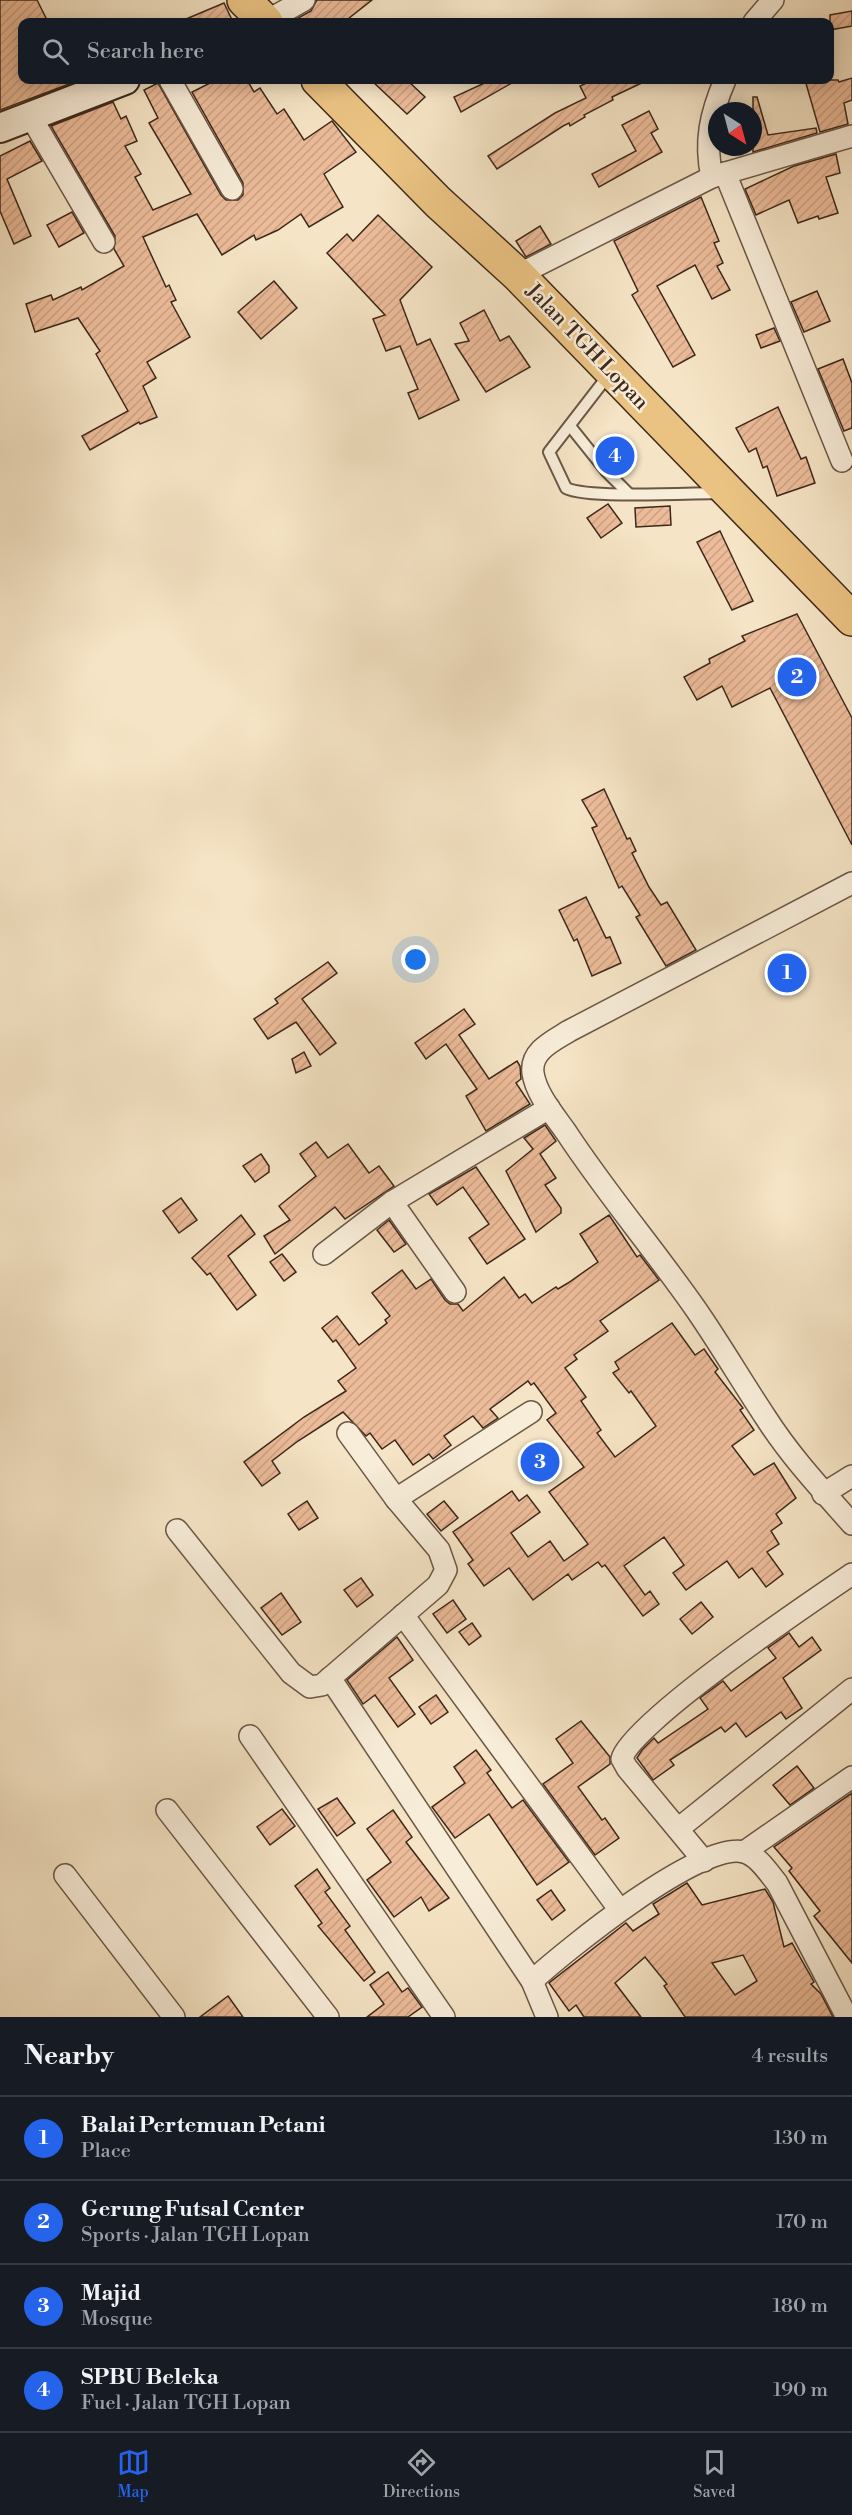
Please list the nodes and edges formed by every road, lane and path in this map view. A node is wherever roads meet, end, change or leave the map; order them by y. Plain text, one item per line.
1 (244, 0) edge
2 (304, 0) edge
3 (773, 0) edge
4 (261, 18) edge
5 (272, 18) edge
6 (757, 18) edge
7 (115, 84) edge
8 (172, 84) edge
9 (322, 84) edge
10 (722, 84) edge
11 (31, 117) junction
12 (0, 128) edge
13 (852, 136) edge
14 (719, 175) junction
15 (232, 189) dead end
16 (104, 242) dead end
17 (518, 275) junction
18 (610, 373) junction
19 (570, 426) junction
20 (842, 461) dead end
21 (729, 493) junction
22 (628, 494) junction
23 (852, 619) edge
24 (852, 883) edge
25 (549, 1108) junction
26 (392, 1202) junction
27 (324, 1254) dead end
28 (455, 1292) dead end
29 (531, 1412) dead end
30 (348, 1433) dead end
31 (852, 1476) edge
32 (823, 1494) junction
33 (396, 1499) junction
34 (852, 1524) edge
35 (177, 1530) dead end
36 (852, 1574) edge
37 (403, 1615) junction
38 (330, 1678) junction
39 (852, 1689) edge
40 (250, 1736) dead end
41 (852, 1777) edge
42 (167, 1810) dead end
43 (678, 1829) junction
44 (744, 1852) junction
45 (704, 1861) junction
46 (65, 1875) dead end
47 (619, 1909) junction
48 (532, 1981) junction
49 (174, 2017) edge
50 (328, 2017) edge
51 (444, 2017) edge
52 (547, 2017) edge
53 (847, 2017) edge

1 - 4 highway
2 - 5 street
3 - 6 street
7 - 11 street
8 - 15 street
9 - 17 highway, Jalan TGH Lopan
10 - 14 street
11 - 12 street
11 - 16 street
13 - 14 street
14 - 17 street
14 - 20 street
17 - 18 highway, Jalan TGH Lopan
18 - 19 lane
18 - 21 highway, Jalan TGH Lopan
19 - 22 lane
19 - 22 lane
21 - 22 lane
21 - 23 highway, Jalan TGH Lopan
24 - 25 street
25 - 26 street
25 - 32 street
26 - 27 street
26 - 28 street
29 - 33 street
30 - 33 street
31 - 32 street
32 - 34 street
33 - 37 street
35 - 38 street
36 - 43 street
37 - 38 street
37 - 47 street
38 - 48 street
39 - 43 street
40 - 51 street
41 - 44 street
42 - 50 street
43 - 45 street
44 - 45 street
44 - 53 street
45 - 47 street
46 - 49 street
47 - 48 street
48 - 52 street

